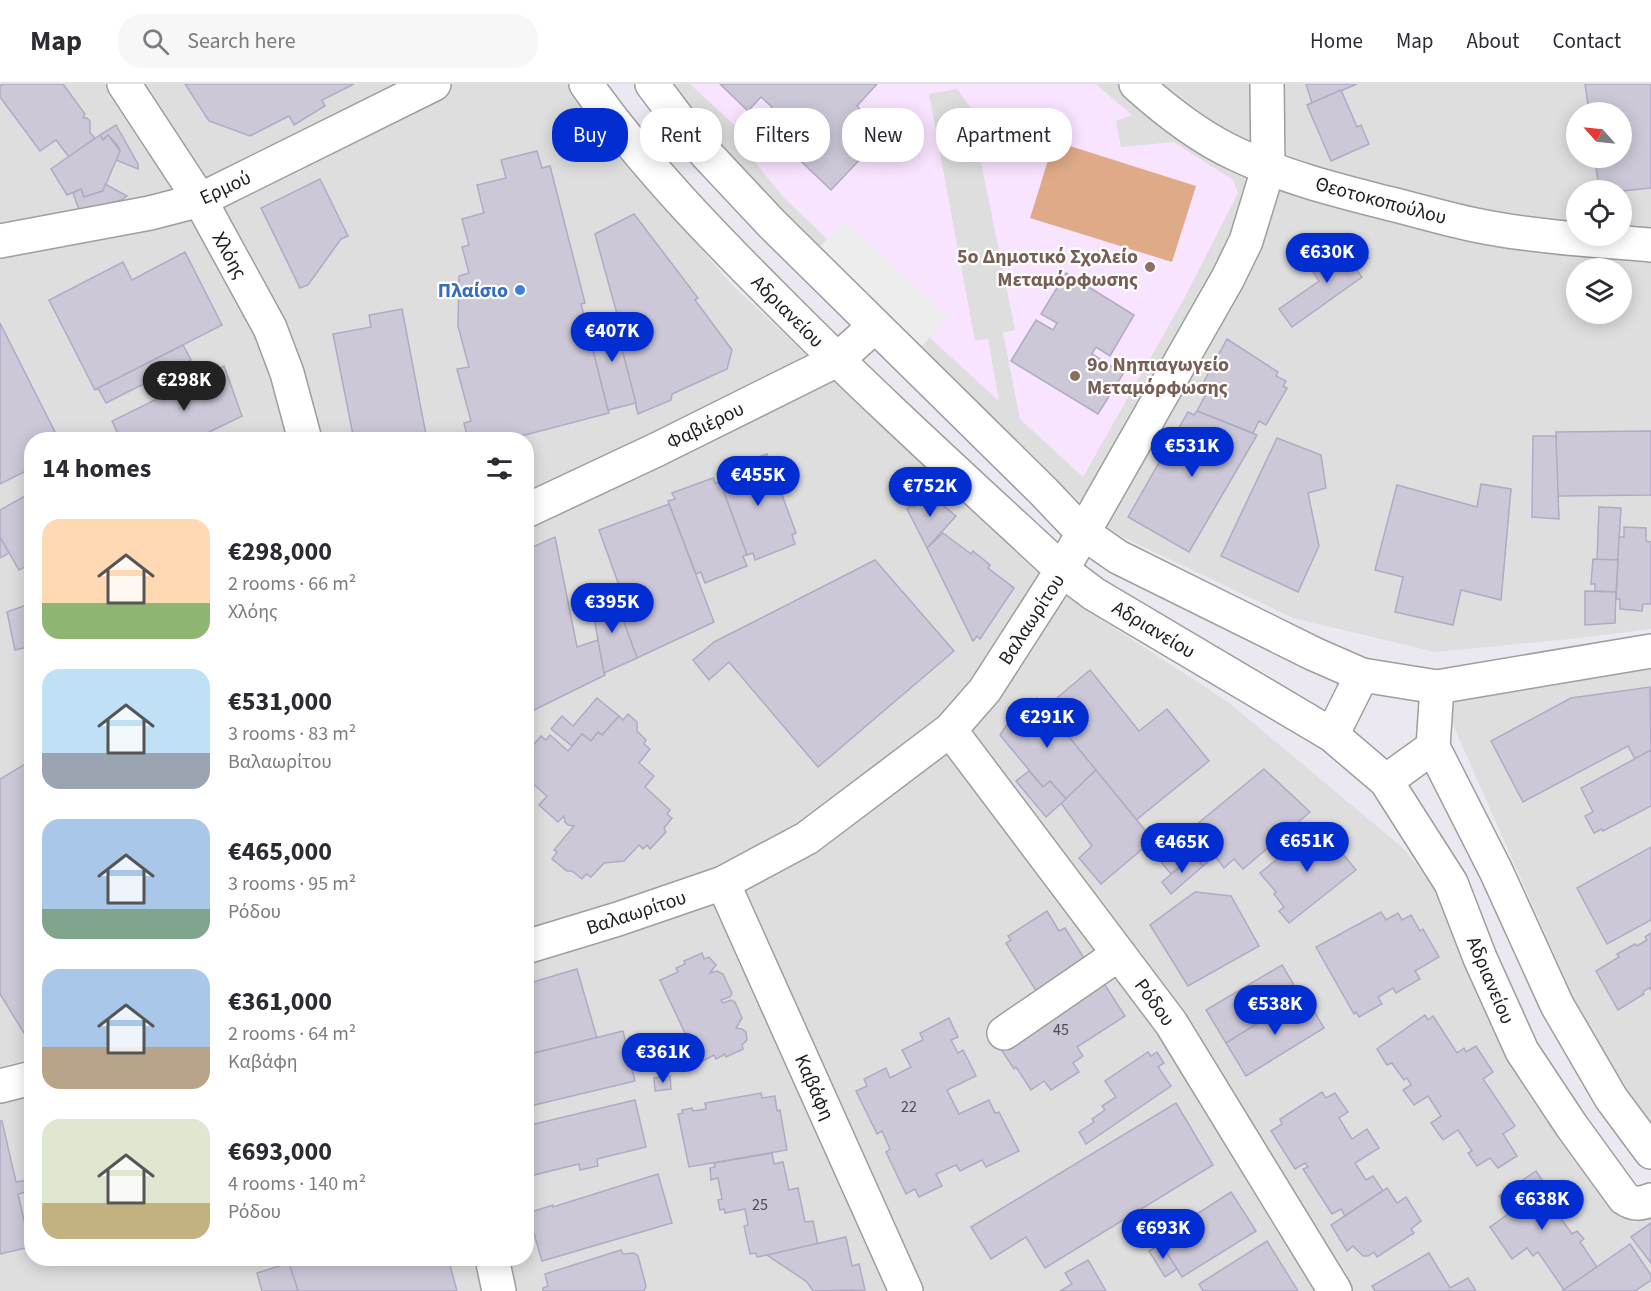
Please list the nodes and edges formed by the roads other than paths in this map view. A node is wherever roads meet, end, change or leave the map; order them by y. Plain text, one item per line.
1 (124, 84) edge
2 (434, 84) edge
3 (586, 84) edge
4 (652, 84) edge
5 (1136, 84) edge
6 (1267, 84) edge
7 (1269, 169) junction
8 (200, 200) junction
9 (0, 241) edge
10 (1651, 245) edge
11 (875, 326) junction
12 (837, 360) junction
13 (303, 432) edge
14 (534, 507) edge
15 (1082, 532) junction
16 (1062, 570) junction
17 (1651, 651) edge
18 (1362, 675) junction
19 (1437, 687) junction
20 (950, 730) junction
21 (1332, 735) junction
22 (1433, 747) junction
23 (1386, 781) junction
24 (723, 883) junction
25 (534, 945) edge
26 (1119, 954) junction
27 (1004, 1033) dead end
28 (24, 1080) edge
29 (0, 1086) edge
30 (1611, 1098) junction
31 (1570, 1125) junction
32 (1651, 1152) edge
33 (1651, 1200) edge
34 (494, 1266) edge
35 (499, 1291) edge
36 (906, 1291) edge
37 (1335, 1291) edge

1 - 8 street, Χλόης
2 - 8 street, Ερμού
3 - 12 street, Αδριανείου
4 - 11 street
5 - 7 street, Θεοτοκοπούλου
6 - 7 street, Βαλαωρίτου
7 - 10 street, Θεοτοκοπούλου
7 - 15 street, Βαλαωρίτου
8 - 9 street, Ερμού
8 - 13 street, Χλόης
11 - 12 street, Φαβιέρου
11 - 15 street
12 - 14 street, Φαβιέρου
12 - 16 street, Αδριανείου
15 - 16 street, Βαλαωρίτου
15 - 18 street
16 - 20 street, Βαλαωρίτου
16 - 21 street, Αδριανείου
17 - 19 street
18 - 19 street
18 - 21 street
19 - 22 street
20 - 24 street, Βαλαωρίτου
20 - 26 street, Ρόδου
21 - 23 street, Αδριανείου
22 - 23 street
22 - 30 street
23 - 31 street, Αδριανείου
24 - 25 street, Βαλαωρίτου
24 - 36 street, Καβάφη
26 - 27 street
26 - 37 street, Ρόδου
28 - 29 street
30 - 31 street
30 - 32 street
31 - 33 street, Αδριανείου
34 - 35 street

